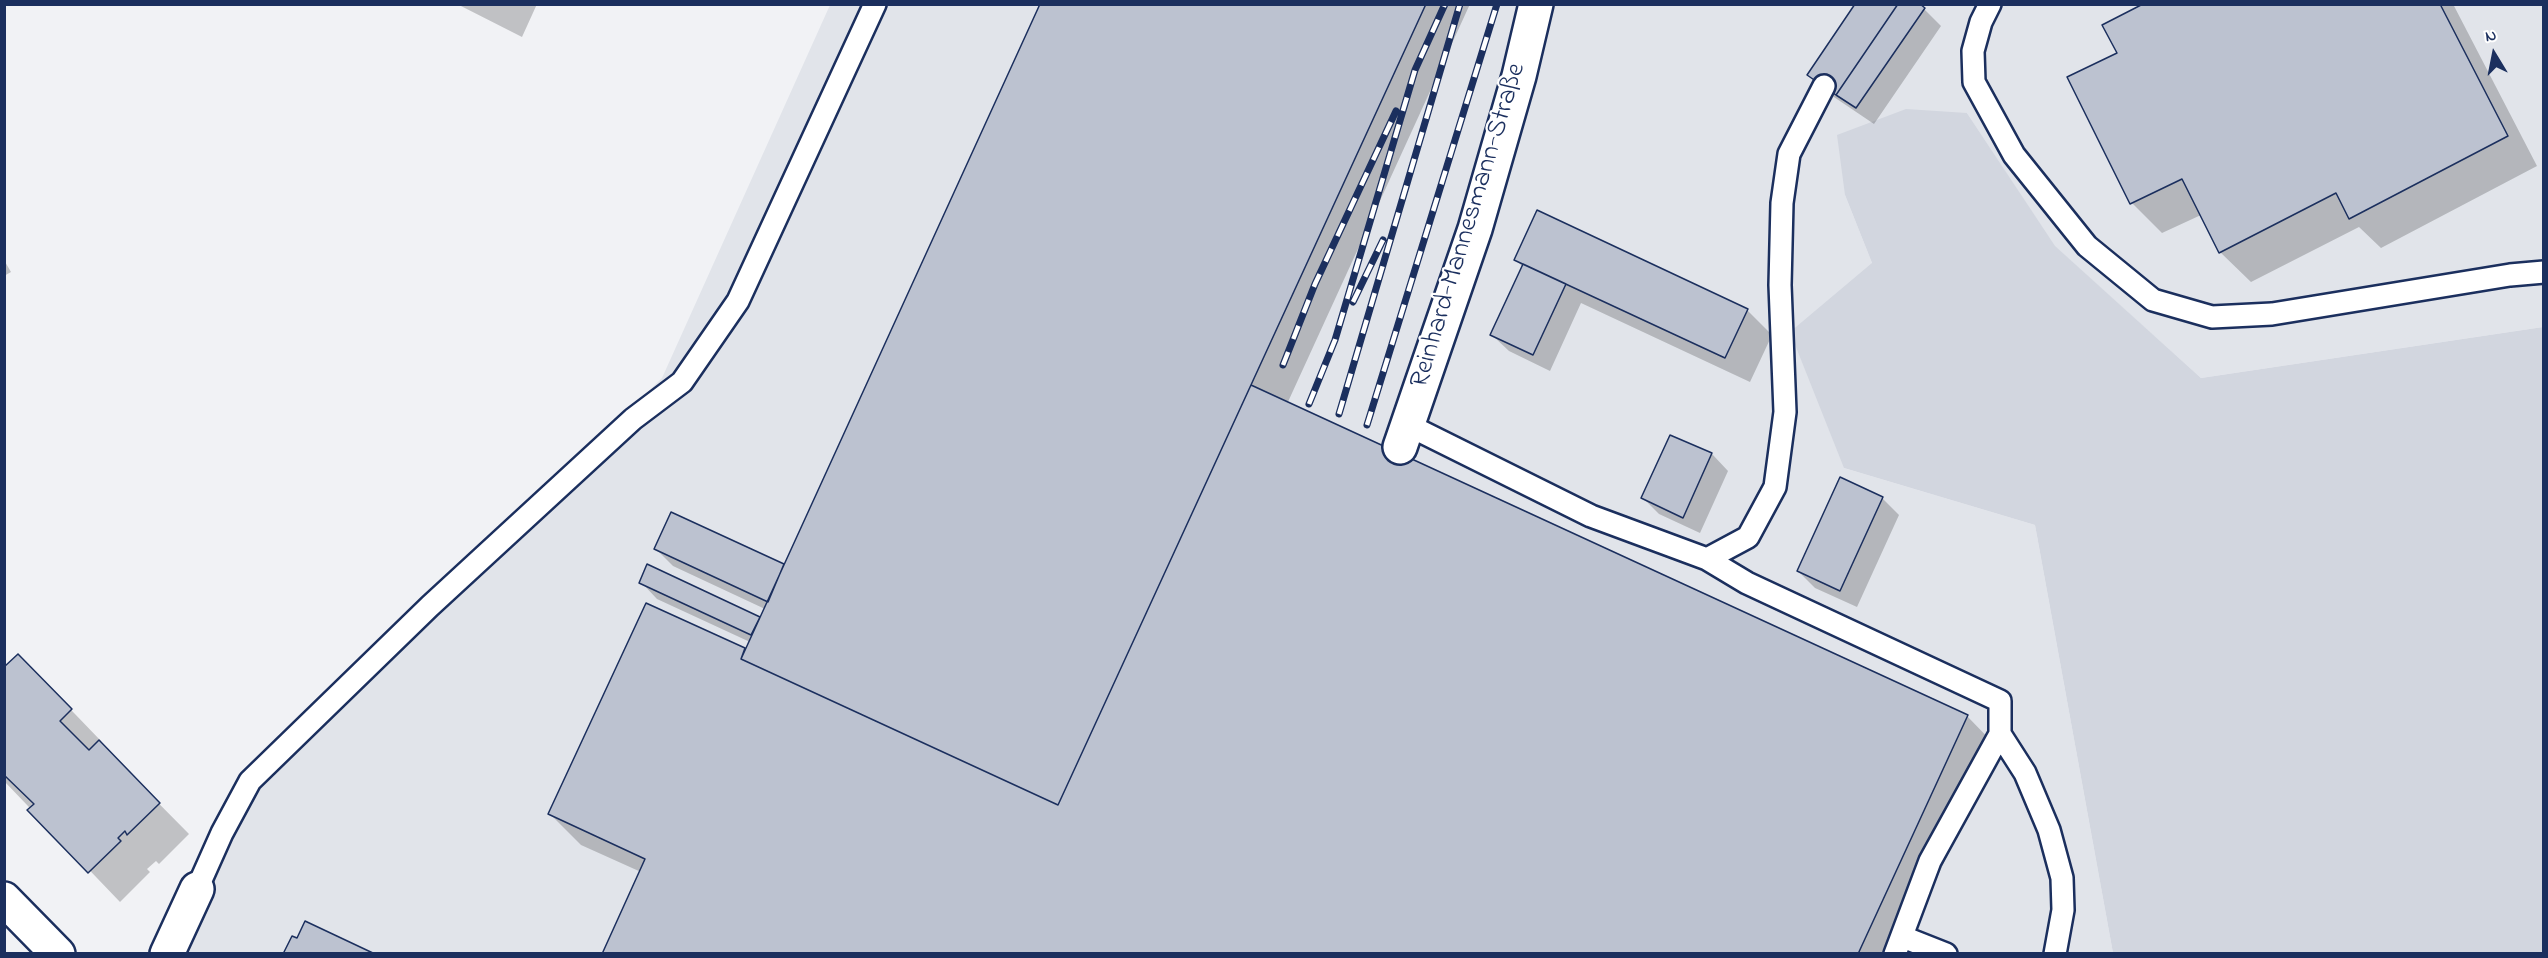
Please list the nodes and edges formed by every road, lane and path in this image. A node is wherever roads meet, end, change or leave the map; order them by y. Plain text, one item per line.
1 (875, 4) edge
2 (1536, 4) edge
3 (1990, 4) edge
4 (1824, 86) dead end
5 (2544, 272) edge
6 (1404, 436) joint
7 (1707, 559) junction
8 (2000, 734) junction
9 (197, 889) joint
10 (4, 899) edge
11 (1899, 945) edge
12 (2051, 953) edge
13 (58, 954) edge
14 (167, 954) edge
15 (1946, 954) edge

1 - 9 lane
2 - 6 street, Reinhard-Mannesmann-Straße
3 - 5 lane
4 - 7 lane
6 - 7 lane
7 - 8 lane
8 - 11 lane
8 - 12 lane
9 - 14 street
10 - 13 street
11 - 15 lane

